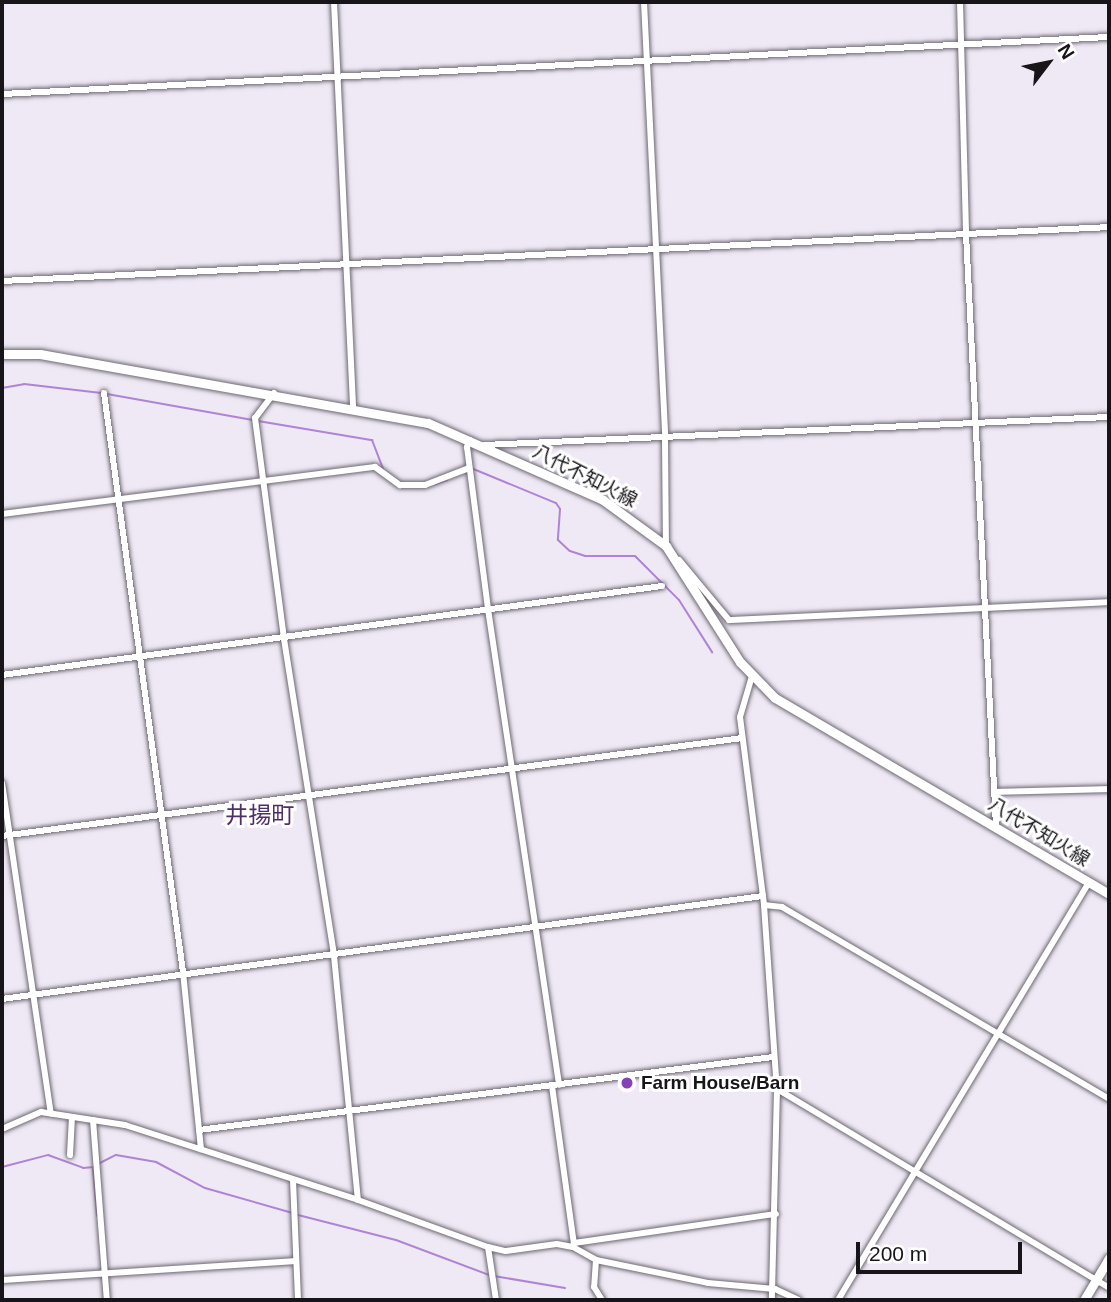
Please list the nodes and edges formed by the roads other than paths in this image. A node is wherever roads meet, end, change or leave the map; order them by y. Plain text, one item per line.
1 (334, 2) edge
2 (644, 2) edge
3 (960, 2) edge
4 (1109, 37) edge
5 (962, 46) junction
6 (646, 59) junction
7 (337, 75) junction
8 (2, 94) edge
9 (1109, 227) edge
10 (966, 234) junction
11 (656, 248) junction
12 (346, 262) junction
13 (2, 281) edge
14 (2, 354) edge
15 (104, 393) dead end
16 (274, 393) junction
17 (353, 409) junction
18 (1109, 417) edge
19 (976, 423) junction
20 (665, 438) junction
21 (470, 440) junction
22 (484, 445) junction
23 (469, 468) junction
24 (263, 481) junction
25 (118, 499) junction
26 (2, 514) edge
27 (667, 543) junction
28 (662, 586) dead end
29 (1109, 602) edge
30 (488, 609) junction
31 (985, 609) junction
32 (284, 639) junction
33 (138, 659) junction
34 (2, 675) edge
35 (752, 676) junction
36 (742, 738) junction
37 (510, 767) junction
38 (2, 783) edge
39 (1109, 789) edge
40 (994, 792) junction
41 (307, 794) junction
42 (160, 814) junction
43 (996, 826) junction
44 (5, 835) edge
45 (1089, 882) junction
46 (1109, 894) edge
47 (763, 896) junction
48 (764, 905) junction
49 (539, 929) junction
50 (334, 956) junction
51 (183, 972) junction
52 (36, 996) junction
53 (2, 999) edge
54 (996, 1036) junction
55 (773, 1057) junction
56 (555, 1086) junction
57 (777, 1089) junction
58 (1109, 1099) edge
59 (349, 1111) junction
60 (51, 1113) junction
61 (72, 1117) junction
62 (93, 1119) junction
63 (2, 1129) edge
64 (199, 1130) junction
65 (201, 1149) junction
66 (69, 1155) dead end
67 (916, 1170) junction
68 (293, 1180) junction
69 (358, 1200) junction
70 (776, 1214) junction
71 (573, 1245) junction
72 (488, 1248) junction
73 (1109, 1258) edge
74 (596, 1260) junction
75 (293, 1261) junction
76 (103, 1273) junction
77 (2, 1280) edge
78 (1096, 1280) junction
79 (1109, 1288) edge
80 (775, 1289) junction
81 (107, 1300) edge
82 (298, 1300) edge
83 (496, 1300) edge
84 (602, 1300) edge
85 (772, 1300) edge
86 (799, 1300) edge
87 (838, 1300) edge
88 (1084, 1300) edge

1 - 7 street
2 - 6 street
3 - 5 street
4 - 5 street
5 - 6 street
5 - 10 street
6 - 7 street
6 - 11 street
7 - 8 street
7 - 12 street
9 - 10 street
10 - 11 street
10 - 19 street
11 - 12 street
11 - 20 street
12 - 13 street
12 - 17 street
14 - 16 main road, 八代不知火線
15 - 25 street
16 - 17 main road, 八代不知火線
16 - 24 street
17 - 21 main road, 八代不知火線
18 - 19 street
19 - 20 street
19 - 31 street
20 - 22 street
20 - 27 street
21 - 22 main road, 八代不知火線
21 - 23 street
22 - 27 main road, 八代不知火線
23 - 24 street
23 - 30 street
24 - 25 street
24 - 32 street
25 - 26 street
25 - 33 street
27 - 31 street
27 - 35 main road, 八代不知火線
28 - 30 street
29 - 31 street
30 - 32 street
30 - 37 street
31 - 40 street
32 - 33 street
32 - 41 street
33 - 34 street
33 - 42 street
35 - 36 street
35 - 43 main road, 八代不知火線
36 - 37 street
36 - 47 street
37 - 41 street
37 - 49 street
38 - 44 street
39 - 40 street
40 - 43 street
41 - 42 street
41 - 50 street
42 - 44 street
42 - 51 street
43 - 45 main road, 八代不知火線
44 - 52 street
45 - 46 main road, 八代不知火線
45 - 54 street
47 - 48 street
47 - 49 street
48 - 54 street
48 - 55 street
49 - 50 street
49 - 56 street
50 - 51 street
50 - 59 street
51 - 52 street
51 - 64 street
52 - 53 street
52 - 60 street
54 - 58 street
54 - 67 street
55 - 56 street
55 - 57 street
56 - 59 street
56 - 71 street
57 - 67 street
57 - 70 street
59 - 64 street
59 - 69 street
60 - 61 street
60 - 63 street
61 - 62 street
61 - 66 street
62 - 65 street
62 - 76 street
64 - 65 street
65 - 68 street
67 - 78 street
67 - 87 street
68 - 69 street
68 - 75 street
69 - 72 street
70 - 71 street
70 - 80 street
71 - 72 street
71 - 74 street
72 - 83 street
73 - 78 main road
74 - 80 street
74 - 84 street
75 - 76 street
75 - 82 street
76 - 77 street
76 - 81 street
78 - 79 street
78 - 88 main road
80 - 85 street
80 - 86 street

